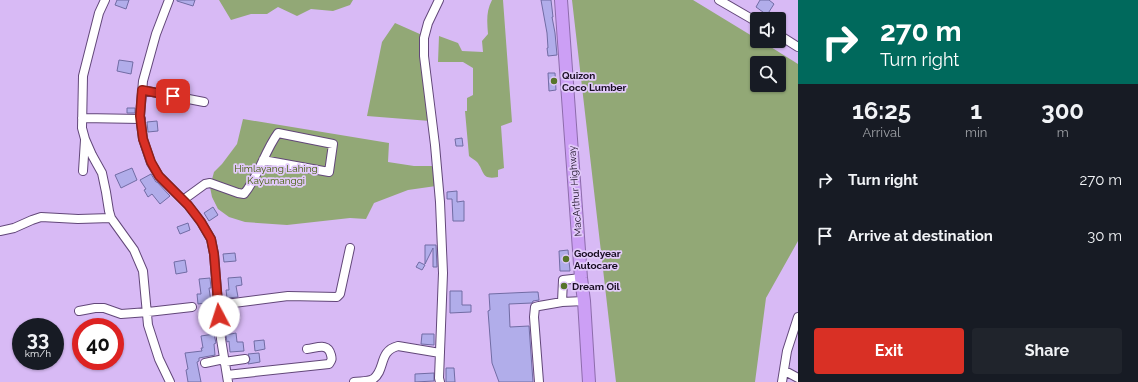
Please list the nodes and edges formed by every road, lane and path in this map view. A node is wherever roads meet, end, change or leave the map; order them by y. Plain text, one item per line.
1 (105, 0) edge
2 (169, 0) edge
3 (439, 0) edge
4 (561, 0) edge
5 (719, 0) edge
6 (729, 2) edge
7 (750, 17) edge
8 (786, 39) edge
9 (798, 47) edge
10 (142, 90) junction
11 (204, 102) dead end
12 (82, 118) junction
13 (140, 119) junction
14 (85, 139) junction
15 (263, 160) junction
16 (83, 171) dead end
17 (183, 200) junction
18 (111, 218) junction
19 (0, 231) edge
20 (350, 248) dead end
21 (581, 278) junction
22 (584, 301) junction
23 (562, 302) junction
24 (218, 305) junction
25 (192, 307) dead end
26 (79, 311) dead end
27 (148, 312) junction
28 (798, 317) edge
29 (794, 342) edge
30 (307, 349) dead end
31 (440, 353) junction
32 (245, 359) dead end
33 (224, 361) junction
34 (205, 364) dead end
35 (785, 371) junction
36 (228, 378) edge
37 (798, 378) edge
38 (170, 382) edge
39 (354, 382) edge
40 (440, 382) edge
41 (539, 382) edge
42 (589, 382) edge
43 (782, 382) edge

1 - 12 street
2 - 10 street
3 - 31 street
4 - 21 highway, MacArthur Highway
5 - 6 street
6 - 7 street
8 - 9 street
10 - 11 street
10 - 13 street
12 - 13 street
12 - 14 street
13 - 17 street
14 - 16 street
14 - 18 street
15 - 15 street
15 - 17 street
17 - 24 street
18 - 19 street
18 - 27 street
20 - 24 street
21 - 22 highway, MacArthur Highway
21 - 23 street
22 - 23 street
22 - 42 highway, MacArthur Highway
23 - 41 street
24 - 33 street
25 - 27 street
26 - 27 street
27 - 38 street
28 - 29 street
29 - 35 street
30 - 36 street
31 - 39 street
31 - 40 street
32 - 33 street
33 - 34 street
33 - 36 street
35 - 37 street
35 - 43 street

